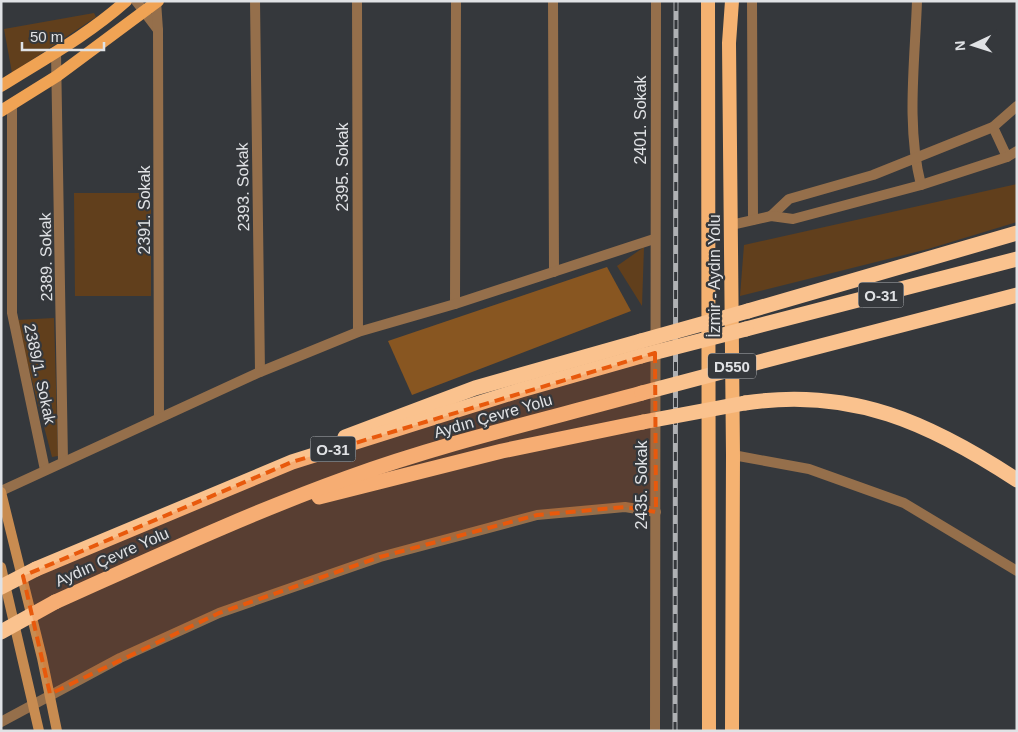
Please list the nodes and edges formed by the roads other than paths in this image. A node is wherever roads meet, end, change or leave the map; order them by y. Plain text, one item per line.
1 (126, 1) edge
2 (256, 1) edge
3 (357, 1) edge
4 (456, 1) edge
5 (553, 1) edge
6 (656, 1) edge
7 (708, 1) edge
8 (732, 1) edge
9 (752, 1) edge
10 (917, 1) edge
11 (157, 2) edge
12 (139, 6) edge
13 (158, 30) junction
14 (56, 53) junction
15 (57, 76) junction
16 (1, 86) edge
17 (1017, 106) edge
18 (7, 107) edge
19 (993, 127) junction
20 (1012, 154) edge
21 (914, 160) junction
22 (921, 184) junction
23 (771, 216) junction
24 (753, 220) junction
25 (731, 225) junction
26 (1017, 232) edge
27 (654, 239) junction
28 (1017, 259) edge
29 (554, 272) junction
30 (1017, 295) edge
31 (455, 304) junction
32 (358, 332) junction
33 (641, 349) junction
34 (260, 372) junction
35 (159, 418) junction
36 (733, 455) junction
37 (63, 461) junction
38 (45, 470) junction
39 (1017, 480) edge
40 (1, 492) edge
41 (656, 512) junction
42 (257, 513) junction
43 (1, 567) edge
44 (1017, 570) edge
45 (1, 586) edge
46 (1, 632) edge
47 (50, 694) junction
48 (34, 702) junction
49 (1, 722) edge
50 (39, 731) edge
51 (57, 731) edge
52 (655, 731) edge
53 (709, 731) edge
54 (732, 731) edge

1 - 14 main road
2 - 34 street, 2393. Sokak
3 - 32 street, 2395. Sokak
4 - 31 street
5 - 29 street
6 - 27 street, 2401. Sokak
7 - 53 highway, İzmir - Aydın Yolu / D550
8 - 25 highway, İzmir - Aydın Yolu / D550
9 - 24 street
10 - 21 street
11 - 12 main road
11 - 13 street, 2391. Sokak
12 - 13 street
12 - 15 main road
13 - 35 street, 2391. Sokak
14 - 15 street, 2389. Sokak
14 - 16 main road
15 - 18 main road
15 - 37 street, 2389. Sokak
17 - 19 street
18 - 38 street, 2389/1. Sokak
19 - 20 street
19 - 21 street
20 - 22 street
21 - 22 street
21 - 23 street
22 - 23 street
23 - 24 street
24 - 25 street
25 - 36 highway, İzmir - Aydın Yolu / D550
26 - 33 highway, bridge
27 - 29 street
27 - 41 street, 2435. Sokak
28 - 33 highway, Aydın Çevre Yolu / O-31, bridge
29 - 31 street
30 - 42 highway, Aydın Çevre Yolu / O-31, bridge
31 - 32 street
32 - 34 street
33 - 45 highway, Aydın Çevre Yolu / O-31, bridge
34 - 35 street
35 - 37 street
36 - 44 street
36 - 54 highway, İzmir - Aydın Yolu / D550
37 - 38 street
38 - 40 street
39 - 42 highway, bridge
40 - 47 main road
41 - 47 street
41 - 52 street, 2435. Sokak
42 - 46 highway, Aydın Çevre Yolu / O-31, bridge
43 - 48 main road
47 - 48 street
47 - 51 main road
48 - 49 street
48 - 50 main road

